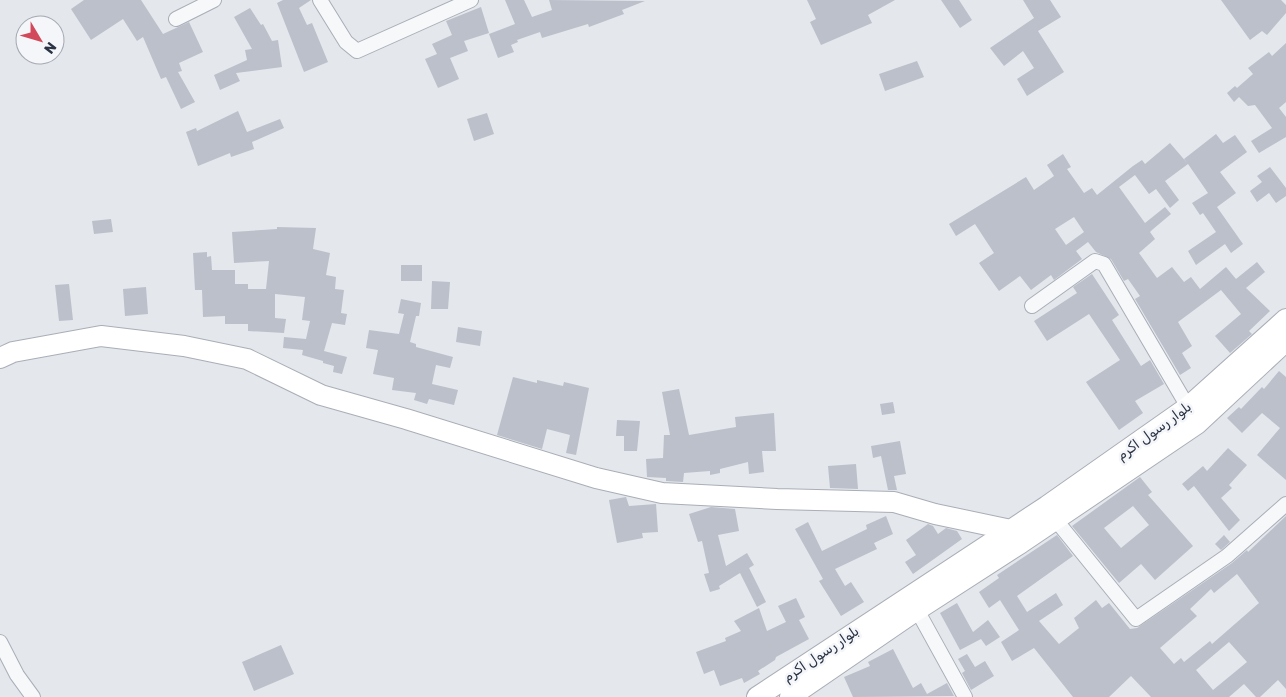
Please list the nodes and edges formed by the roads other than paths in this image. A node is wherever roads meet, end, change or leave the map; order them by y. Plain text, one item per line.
1 (214, 0) edge
2 (320, 0) edge
3 (471, 0) edge
4 (176, 19) dead end
5 (1032, 306) dead end
6 (1286, 319) edge
7 (1286, 341) edge
8 (0, 358) edge
9 (1188, 407) junction
10 (1286, 504) edge
11 (1055, 519) junction
12 (1016, 536) junction
13 (917, 610) junction
14 (0, 642) edge
15 (33, 697) edge
16 (757, 697) edge
17 (790, 697) edge
18 (965, 697) edge

1 - 4 street
2 - 3 street
5 - 9 street
6 - 9 main road, بلوار رسول اکرم
7 - 11 main road, بلوار رسول اکرم
8 - 12 main road
9 - 12 main road, بلوار رسول اکرم
10 - 11 street
11 - 12 main road, بلوار رسول اکرم
12 - 13 main road, بلوار رسول اکرم
12 - 16 main road, بلوار رسول اکرم
13 - 17 main road, بلوار رسول اکرم
13 - 18 street
14 - 15 street

